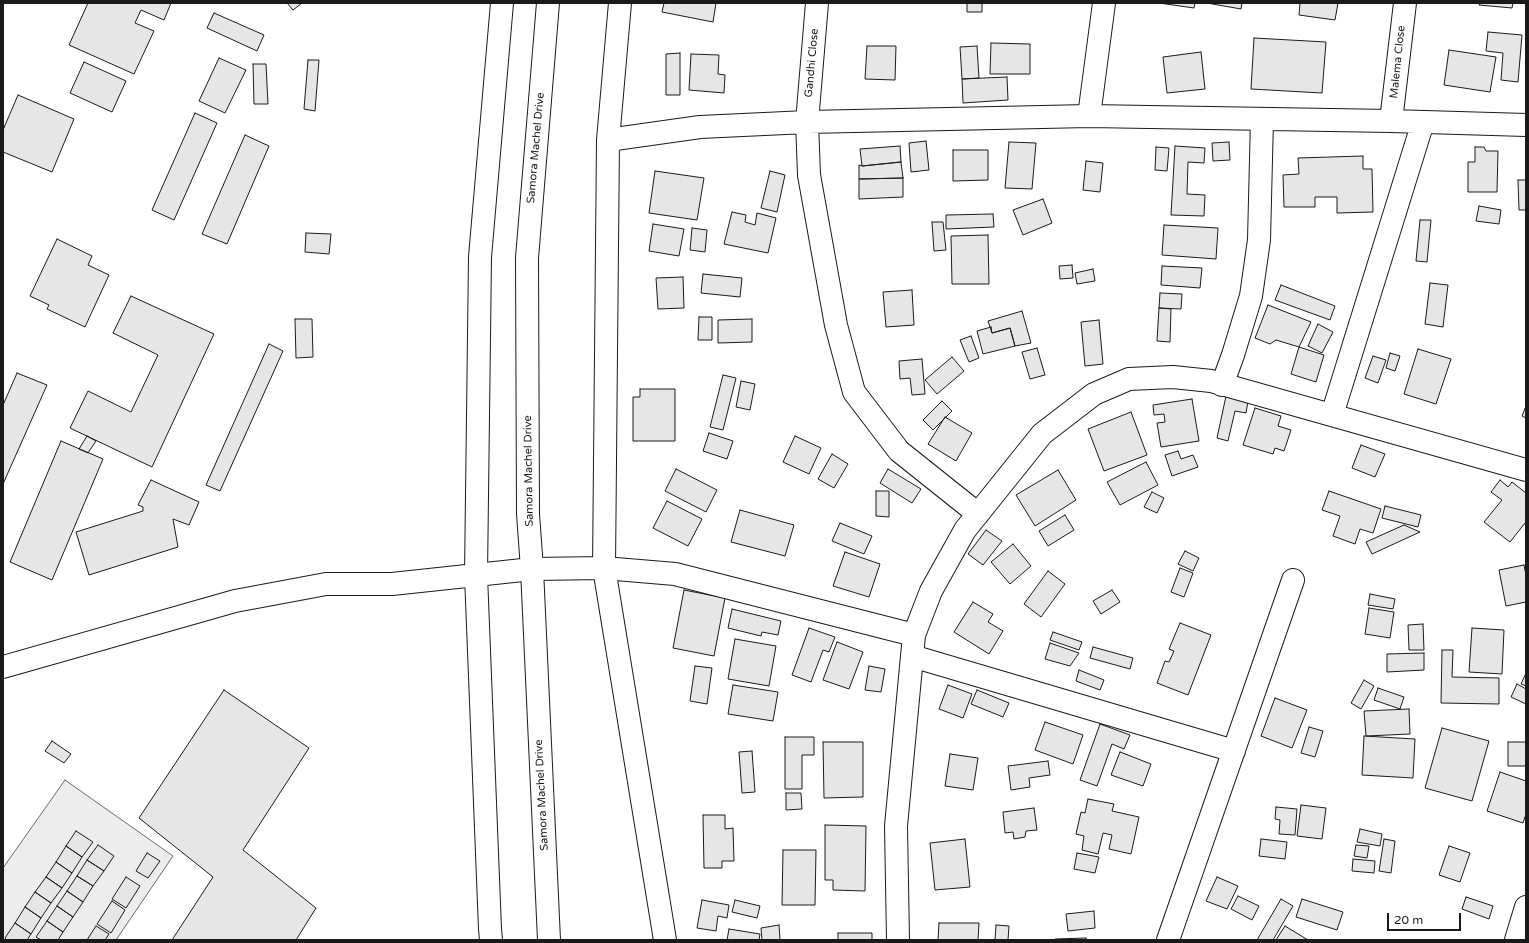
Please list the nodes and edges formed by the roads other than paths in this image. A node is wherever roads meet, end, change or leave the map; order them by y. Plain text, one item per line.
1 (502, 3) edge
2 (548, 3) edge
3 (620, 3) edge
4 (817, 3) edge
5 (1104, 3) edge
6 (1405, 3) edge
7 (1089, 116) junction
8 (1262, 119) junction
9 (1391, 121) junction
10 (807, 122) junction
11 (1424, 122) junction
12 (1526, 125) edge
13 (608, 140) junction
14 (1222, 385) junction
15 (1332, 415) junction
16 (1526, 470) edge
17 (978, 514) junction
18 (604, 568) junction
19 (532, 569) junction
20 (476, 574) junction
21 (1293, 580) dead end
22 (913, 646) junction
23 (3, 666) edge
24 (1234, 750) junction
25 (1526, 907) edge
26 (491, 940) edge
27 (549, 940) edge
28 (665, 940) edge
29 (898, 940) edge
30 (1168, 940) edge
31 (1516, 940) edge

1 - 20 street
2 - 19 street, Samora Machel Drive
3 - 13 street
4 - 10 street, Gandhi Close
5 - 7 street
6 - 9 street, Malema Close
7 - 8 street
7 - 10 street
8 - 9 street
8 - 14 street
9 - 11 street
10 - 13 street
10 - 17 street, Gandhi Close
11 - 12 street
11 - 15 street
13 - 18 street
14 - 15 street
14 - 17 street
15 - 16 street
17 - 22 street
18 - 19 street
18 - 22 street
18 - 28 street
19 - 20 street
19 - 27 street, Samora Machel Drive
20 - 23 street
20 - 26 street
21 - 24 street
22 - 24 street
22 - 29 street
24 - 30 street
25 - 31 street

